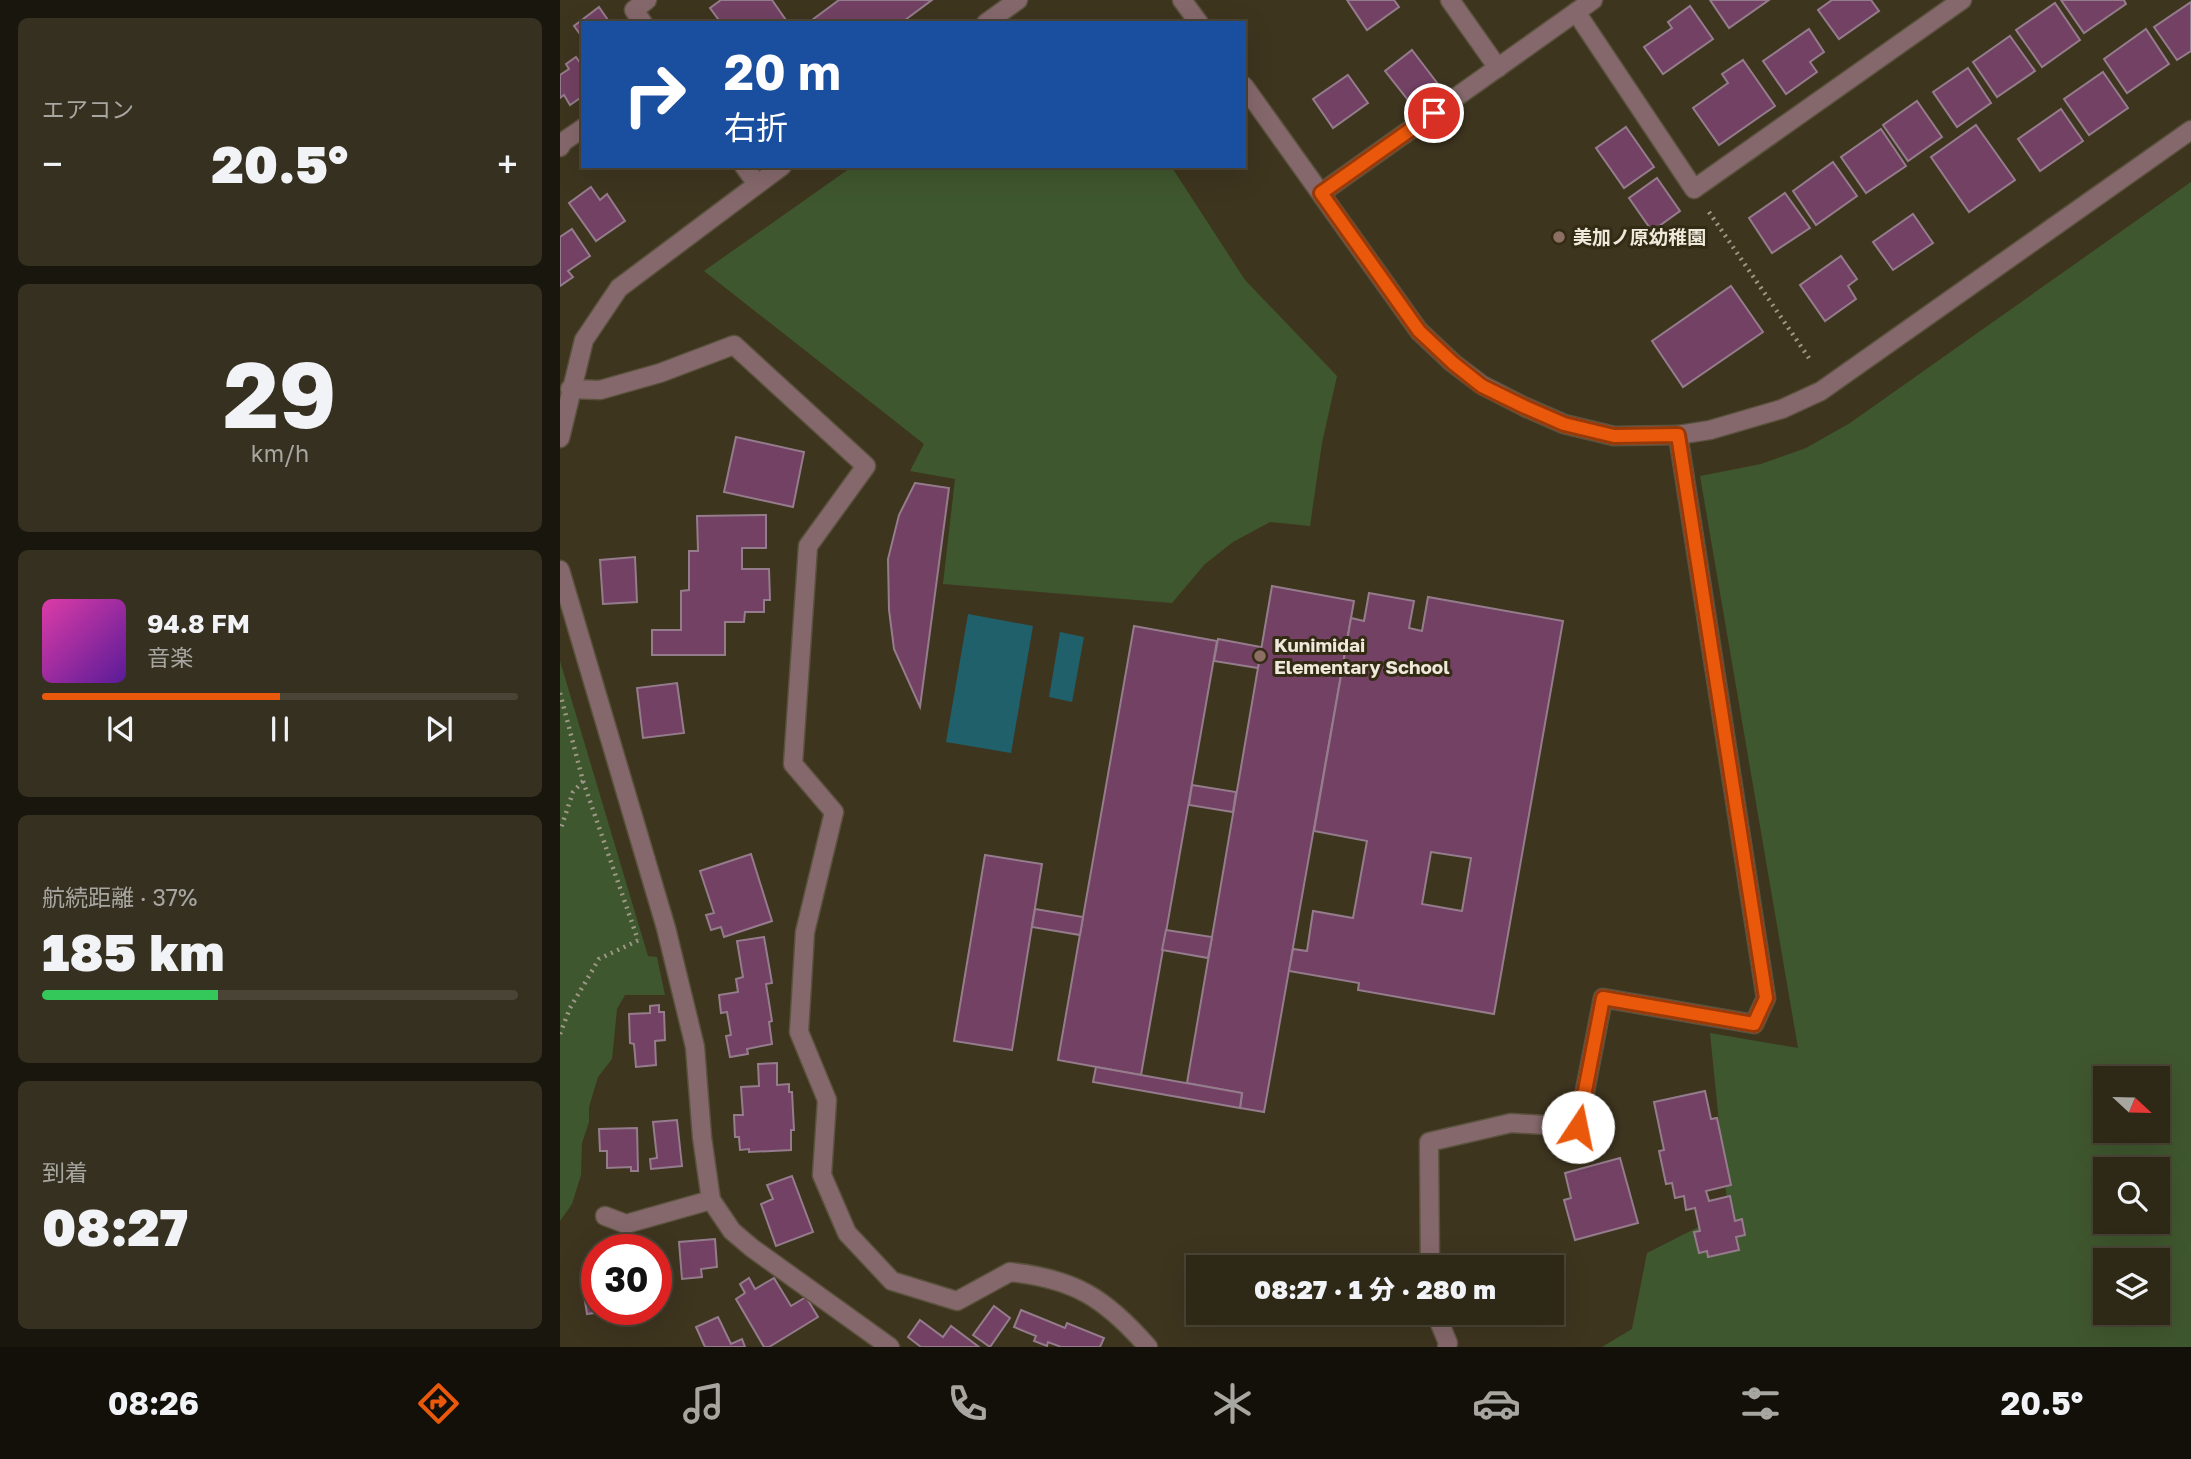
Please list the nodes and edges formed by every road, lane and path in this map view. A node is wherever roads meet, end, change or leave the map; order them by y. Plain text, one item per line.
1 (647, 0) edge
2 (1018, 0) edge
3 (1182, 0) edge
4 (1450, 0) edge
5 (1593, 0) edge
6 (1962, 0) edge
7 (1576, 12) junction
8 (642, 21) edge
9 (989, 21) edge
10 (1198, 21) edge
11 (1498, 68) junction
12 (1246, 89) edge
13 (581, 129) edge
14 (2191, 130) edge
15 (560, 147) edge
16 (745, 168) edge
17 (779, 168) edge
18 (757, 184) junction
19 (1694, 190) junction
20 (1321, 193) junction
21 (1811, 361) dead end
22 (570, 390) junction
23 (1678, 435) junction
24 (560, 438) edge
25 (560, 570) edge
26 (560, 693) edge
27 (583, 781) junction
28 (560, 831) edge
29 (666, 928) junction
30 (638, 940) junction
31 (560, 1034) edge
32 (711, 1200) junction
33 (605, 1216) dead end
34 (1430, 1255) edge
35 (1440, 1325) edge
36 (890, 1347) edge
37 (1148, 1347) edge
38 (1447, 1347) edge

1 - 8 street
2 - 9 street
3 - 10 street
4 - 11 street
5 - 7 street
6 - 19 street
7 - 11 street
7 - 19 street
11 - 20 street
12 - 20 street
13 - 15 street
14 - 23 street
16 - 18 street
17 - 18 street
18 - 22 street
19 - 21 path
20 - 23 street
22 - 24 street
22 - 37 street
23 - 34 street
25 - 29 street
26 - 27 path
27 - 28 path
27 - 30 path
29 - 30 path
29 - 32 street
30 - 31 path
32 - 33 street
32 - 36 street
35 - 38 street

